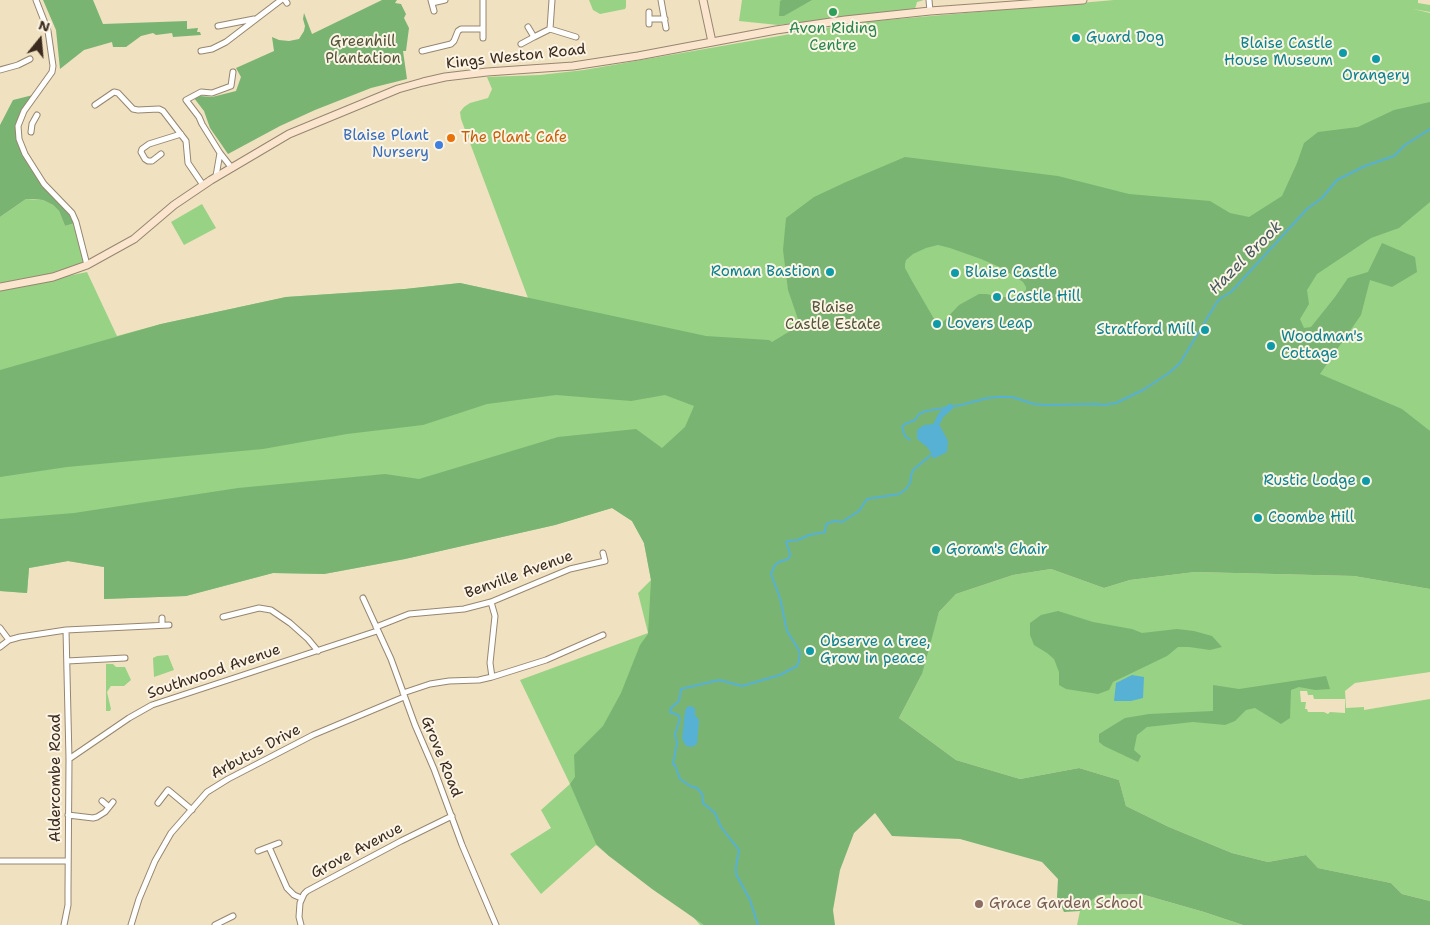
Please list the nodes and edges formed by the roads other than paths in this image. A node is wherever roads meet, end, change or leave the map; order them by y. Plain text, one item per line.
1 (36, 0) edge
2 (445, 0) edge
3 (483, 0) edge
4 (552, 0) edge
5 (661, 0) edge
6 (703, 0) edge
7 (930, 0) edge
8 (1083, 0) edge
9 (285, 1) edge
10 (432, 2) edge
11 (434, 11) dead end
12 (930, 11) junction
13 (649, 12) dead end
14 (256, 19) junction
15 (665, 19) junction
16 (218, 26) dead end
17 (528, 27) dead end
18 (483, 28) junction
19 (666, 28) dead end
20 (550, 29) junction
21 (534, 37) junction
22 (576, 37) dead end
23 (483, 38) dead end
24 (712, 42) junction
25 (521, 44) dead end
26 (202, 51) dead end
27 (422, 51) dead end
28 (30, 59) dead end
29 (0, 70) edge
30 (233, 72) dead end
31 (95, 105) dead end
32 (37, 115) dead end
33 (20, 120) junction
34 (32, 124) junction
35 (31, 132) dead end
36 (181, 134) junction
37 (220, 153) junction
38 (161, 154) dead end
39 (231, 167) junction
40 (216, 176) junction
41 (203, 185) junction
42 (87, 266) junction
43 (0, 287) edge
44 (604, 553) dead end
45 (363, 598) dead end
46 (491, 602) junction
47 (237, 613) junction
48 (223, 617) dead end
49 (162, 618) dead end
50 (239, 621) dead end
51 (162, 625) junction
52 (169, 625) dead end
53 (0, 628) edge
54 (377, 629) junction
55 (66, 630) junction
56 (9, 640) junction
57 (602, 643) dead end
58 (0, 647) edge
59 (318, 651) junction
60 (117, 658) junction
61 (125, 658) dead end
62 (67, 661) junction
63 (118, 665) dead end
64 (492, 677) junction
65 (404, 695) junction
66 (69, 759) junction
67 (102, 801) dead end
68 (113, 802) dead end
69 (158, 803) dead end
70 (109, 807) junction
71 (192, 810) junction
72 (68, 815) junction
73 (452, 816) junction
74 (279, 844) dead end
75 (269, 847) junction
76 (258, 851) dead end
77 (0, 861) edge
78 (68, 861) junction
79 (301, 898) junction
80 (233, 916) dead end
81 (223, 923) edge
82 (64, 925) edge
83 (131, 925) edge
84 (215, 925) edge
85 (301, 925) edge
86 (496, 925) edge

1 - 33 street
2 - 10 street
3 - 18 street
4 - 20 street
5 - 15 street
6 - 24 main road
7 - 12 street
8 - 12 main road, Kings Weston Road
9 - 14 street
10 - 11 street
12 - 24 main road, Kings Weston Road
13 - 15 street
14 - 16 street
14 - 26 street
15 - 19 street
17 - 21 street
18 - 23 street
18 - 27 street
20 - 21 street
20 - 22 street
21 - 25 street
24 - 39 main road, Kings Weston Road
28 - 29 street
30 - 37 street
31 - 36 street
32 - 34 street
33 - 34 street
33 - 42 street
34 - 35 street
36 - 38 street
36 - 41 street
37 - 39 street
37 - 40 street
39 - 40 main road, Kings Weston Road
40 - 41 main road, Kings Weston Road
41 - 42 main road, Kings Weston Road
42 - 43 main road, Kings Weston Road
44 - 46 street, Benville Avenue
45 - 54 street, Grove Road
46 - 54 street, Benville Avenue
46 - 64 street
47 - 48 street
47 - 50 street
47 - 59 street
49 - 51 street
51 - 52 street
51 - 55 street
53 - 56 street
54 - 59 street, Southwood Avenue
54 - 65 street, Grove Road
55 - 56 street
55 - 62 street, Aldercombe Road
56 - 58 street
57 - 64 street, Arbutus Drive
59 - 66 street, Southwood Avenue
60 - 61 street
60 - 62 street
60 - 63 street
62 - 66 street, Aldercombe Road
64 - 65 street, Arbutus Drive
65 - 71 street, Arbutus Drive
65 - 73 street, Grove Road
66 - 72 street, Aldercombe Road
67 - 70 street
68 - 70 street
69 - 71 street
70 - 72 street
71 - 83 street, Arbutus Drive
72 - 78 street, Aldercombe Road
73 - 79 street, Grove Avenue
73 - 86 street, Grove Road
74 - 75 street
75 - 76 street
75 - 79 street
77 - 78 street
78 - 82 street, Aldercombe Road
79 - 85 street, Grove Avenue
80 - 81 street
81 - 84 street

